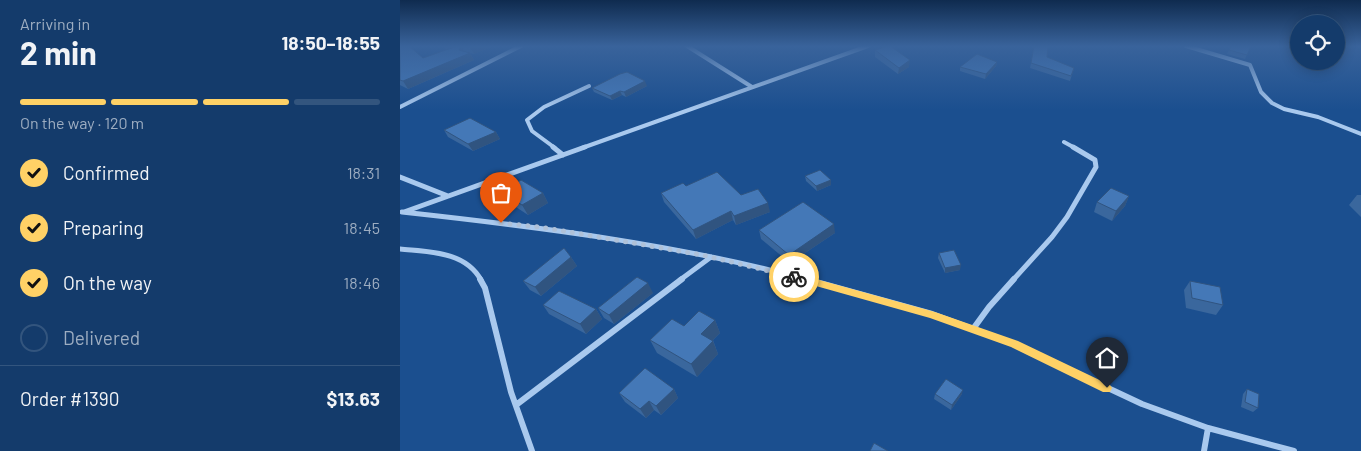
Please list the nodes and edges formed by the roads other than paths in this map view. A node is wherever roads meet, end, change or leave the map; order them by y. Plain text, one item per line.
1 (479, 67) edge
2 (720, 67) edge
3 (808, 67) edge
4 (1251, 67) edge
5 (589, 86) dead end
6 (752, 87) junction
7 (400, 107) edge
8 (1361, 134) edge
9 (1064, 142) dead end
10 (563, 155) junction
11 (400, 177) edge
12 (448, 196) junction
13 (401, 213) edge
14 (400, 249) edge
15 (711, 257) junction
16 (973, 329) junction
17 (516, 405) junction
18 (1208, 428) junction
19 (532, 451) edge
20 (1204, 451) edge
21 (1294, 451) edge

1 - 7 street
2 - 6 street
3 - 6 street
4 - 8 street
5 - 10 street
6 - 10 street
9 - 16 street
10 - 12 street
11 - 12 street
12 - 13 street
13 - 15 street
14 - 17 street
15 - 16 street
15 - 17 street
16 - 18 street
17 - 19 street
18 - 20 street
18 - 21 street

